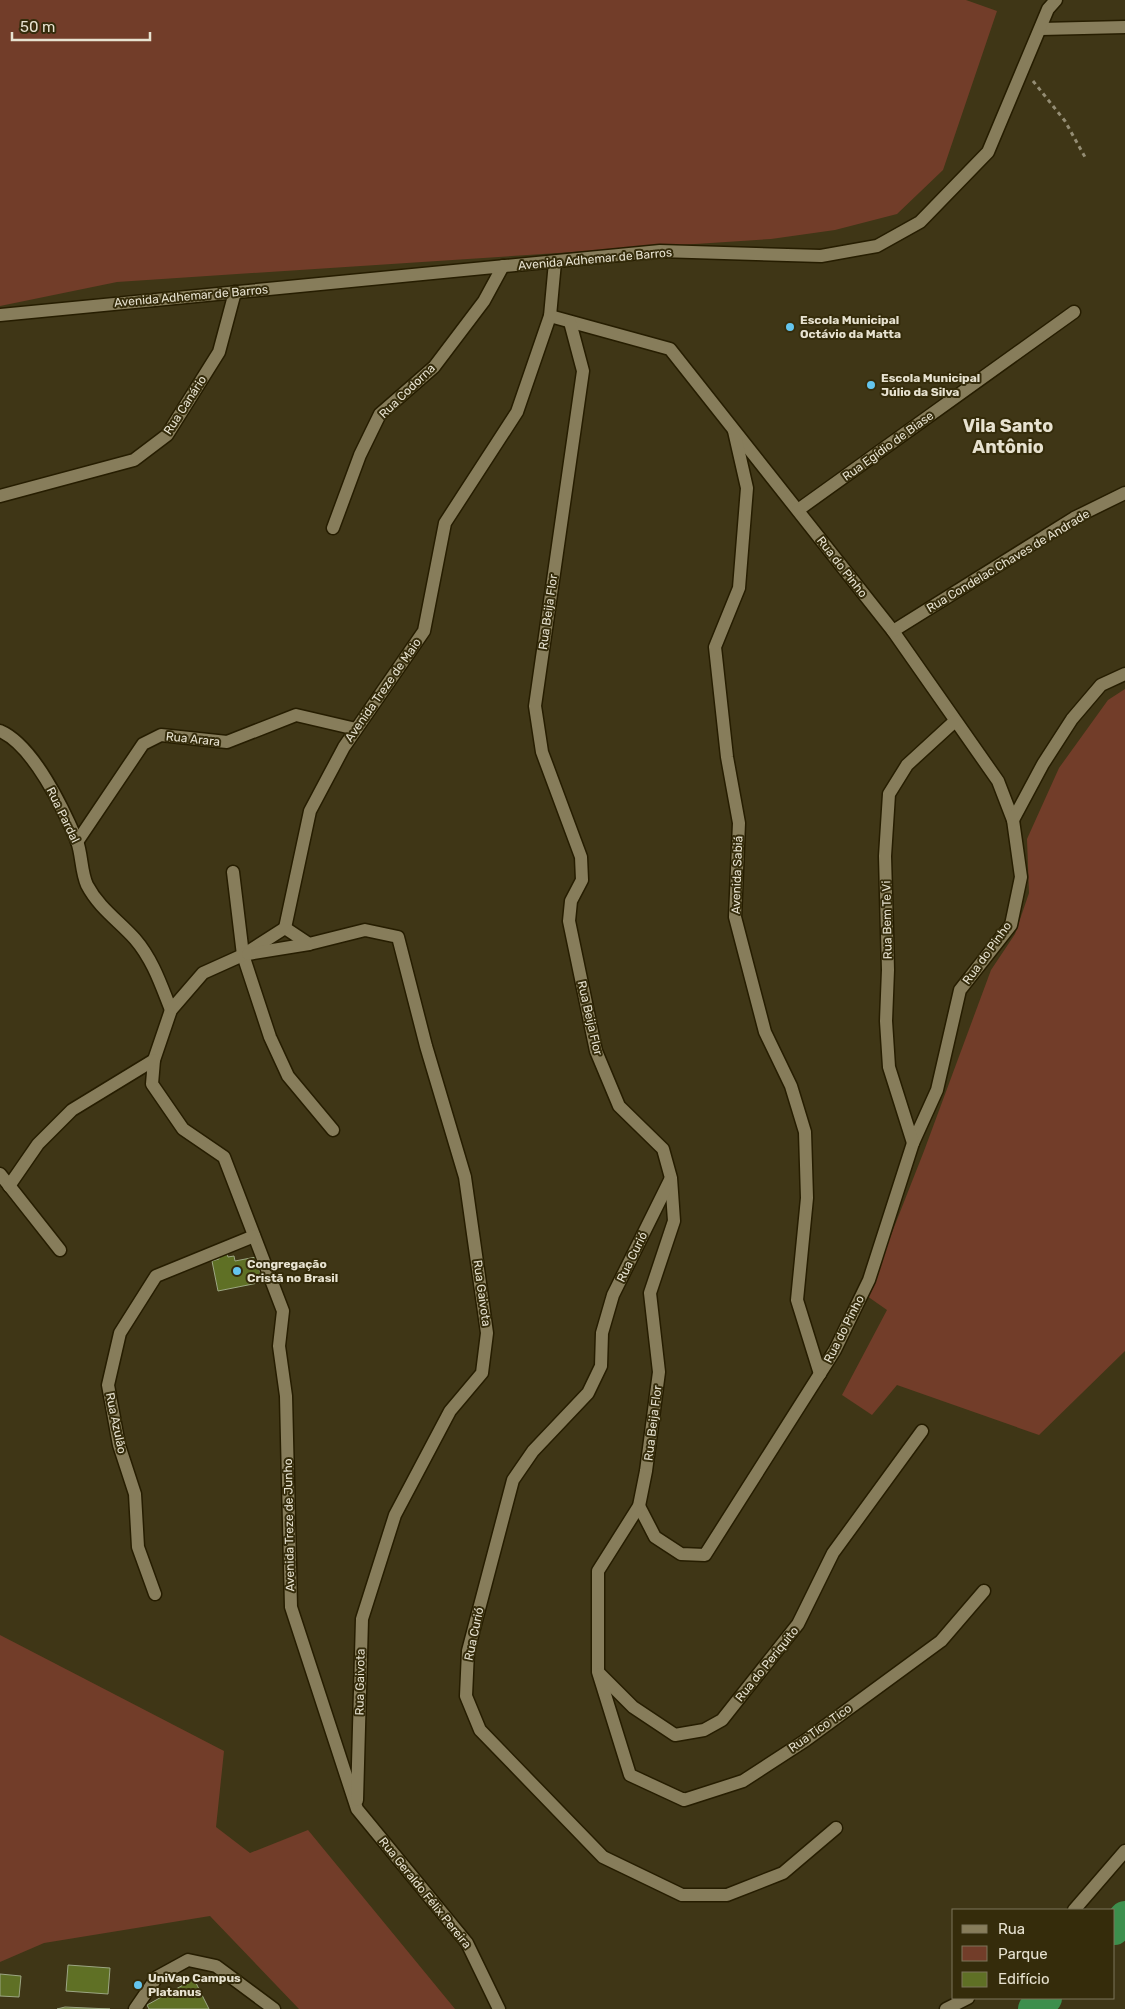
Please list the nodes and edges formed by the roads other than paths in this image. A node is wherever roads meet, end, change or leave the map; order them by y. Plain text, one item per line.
1 (1056, 0) edge
2 (1125, 27) edge
3 (1041, 29) junction
4 (555, 262) junction
5 (503, 266) junction
6 (235, 292) junction
7 (1074, 312) dead end
8 (0, 315) edge
9 (550, 316) junction
10 (570, 322) junction
11 (734, 429) junction
12 (1125, 493) edge
13 (0, 496) edge
14 (798, 510) junction
15 (333, 528) dead end
16 (893, 631) junction
17 (1125, 674) edge
18 (956, 721) junction
19 (356, 729) junction
20 (0, 731) edge
21 (1013, 820) junction
22 (77, 842) junction
23 (233, 872) dead end
24 (285, 928) junction
25 (309, 944) junction
26 (243, 955) junction
27 (172, 1010) junction
28 (154, 1060) junction
29 (333, 1130) dead end
30 (913, 1142) junction
31 (0, 1174) edge
32 (672, 1178) junction
33 (9, 1186) junction
34 (254, 1236) junction
35 (60, 1250) dead end
36 (820, 1374) junction
37 (922, 1431) dead end
38 (639, 1506) junction
39 (984, 1591) dead end
40 (156, 1594) dead end
41 (598, 1672) junction
42 (630, 1775) joint
43 (357, 1809) junction
44 (836, 1828) dead end
45 (1125, 1851) edge
46 (1075, 1909) edge
47 (966, 1999) edge
48 (135, 2009) edge
49 (274, 2009) edge
50 (499, 2009) edge
51 (946, 2009) edge

1 - 3 street, Avenida Adhemar de Barros
2 - 3 street
3 - 4 street, Avenida Adhemar de Barros
4 - 5 street, Avenida Adhemar de Barros
4 - 9 street, Avenida Treze de Maio
5 - 6 street, Avenida Adhemar de Barros
5 - 15 street, Rua Codorna
6 - 8 street, Avenida Adhemar de Barros
6 - 13 street, Rua Canário
7 - 14 street, Rua Egídio de Biase
9 - 10 street, Rua do Pinho
9 - 19 street, Avenida Treze de Maio
10 - 11 street, Rua do Pinho
10 - 32 street, Rua Beija Flor
11 - 14 street, Rua do Pinho
11 - 36 street, Avenida Sabiá
12 - 16 street, Rua Condelac Chaves de Andrade
14 - 16 street, Rua do Pinho
16 - 18 street, Rua do Pinho
17 - 21 street
18 - 21 street, Rua do Pinho
18 - 30 street, Rua Bem Te Vi
19 - 22 street, Rua Arara
19 - 24 street, Avenida Treze de Maio
20 - 22 street, Rua Pardal
21 - 30 street, Rua do Pinho
22 - 27 street, Rua Pardal
23 - 26 street
24 - 25 street
24 - 26 street
25 - 26 street
25 - 43 street, Rua Gaivota
26 - 27 street
26 - 29 street
27 - 28 street, Avenida Treze de Junho
28 - 33 street
28 - 34 street, Avenida Treze de Junho
30 - 36 street, Rua do Pinho
31 - 33 street
32 - 38 street, Rua Beija Flor
32 - 44 street, Rua Curió
33 - 35 street
34 - 40 street, Rua Azulão
34 - 43 street, Avenida Treze de Junho
36 - 38 street, Rua do Pinho
37 - 41 street, Rua do Periquito
38 - 41 street, Rua Beija Flor
39 - 42 street, Rua Tico Tico
41 - 42 street, Rua Beija Flor
43 - 50 street, Rua Geraldo Félix Pereira
45 - 46 street
47 - 51 street
48 - 49 street

